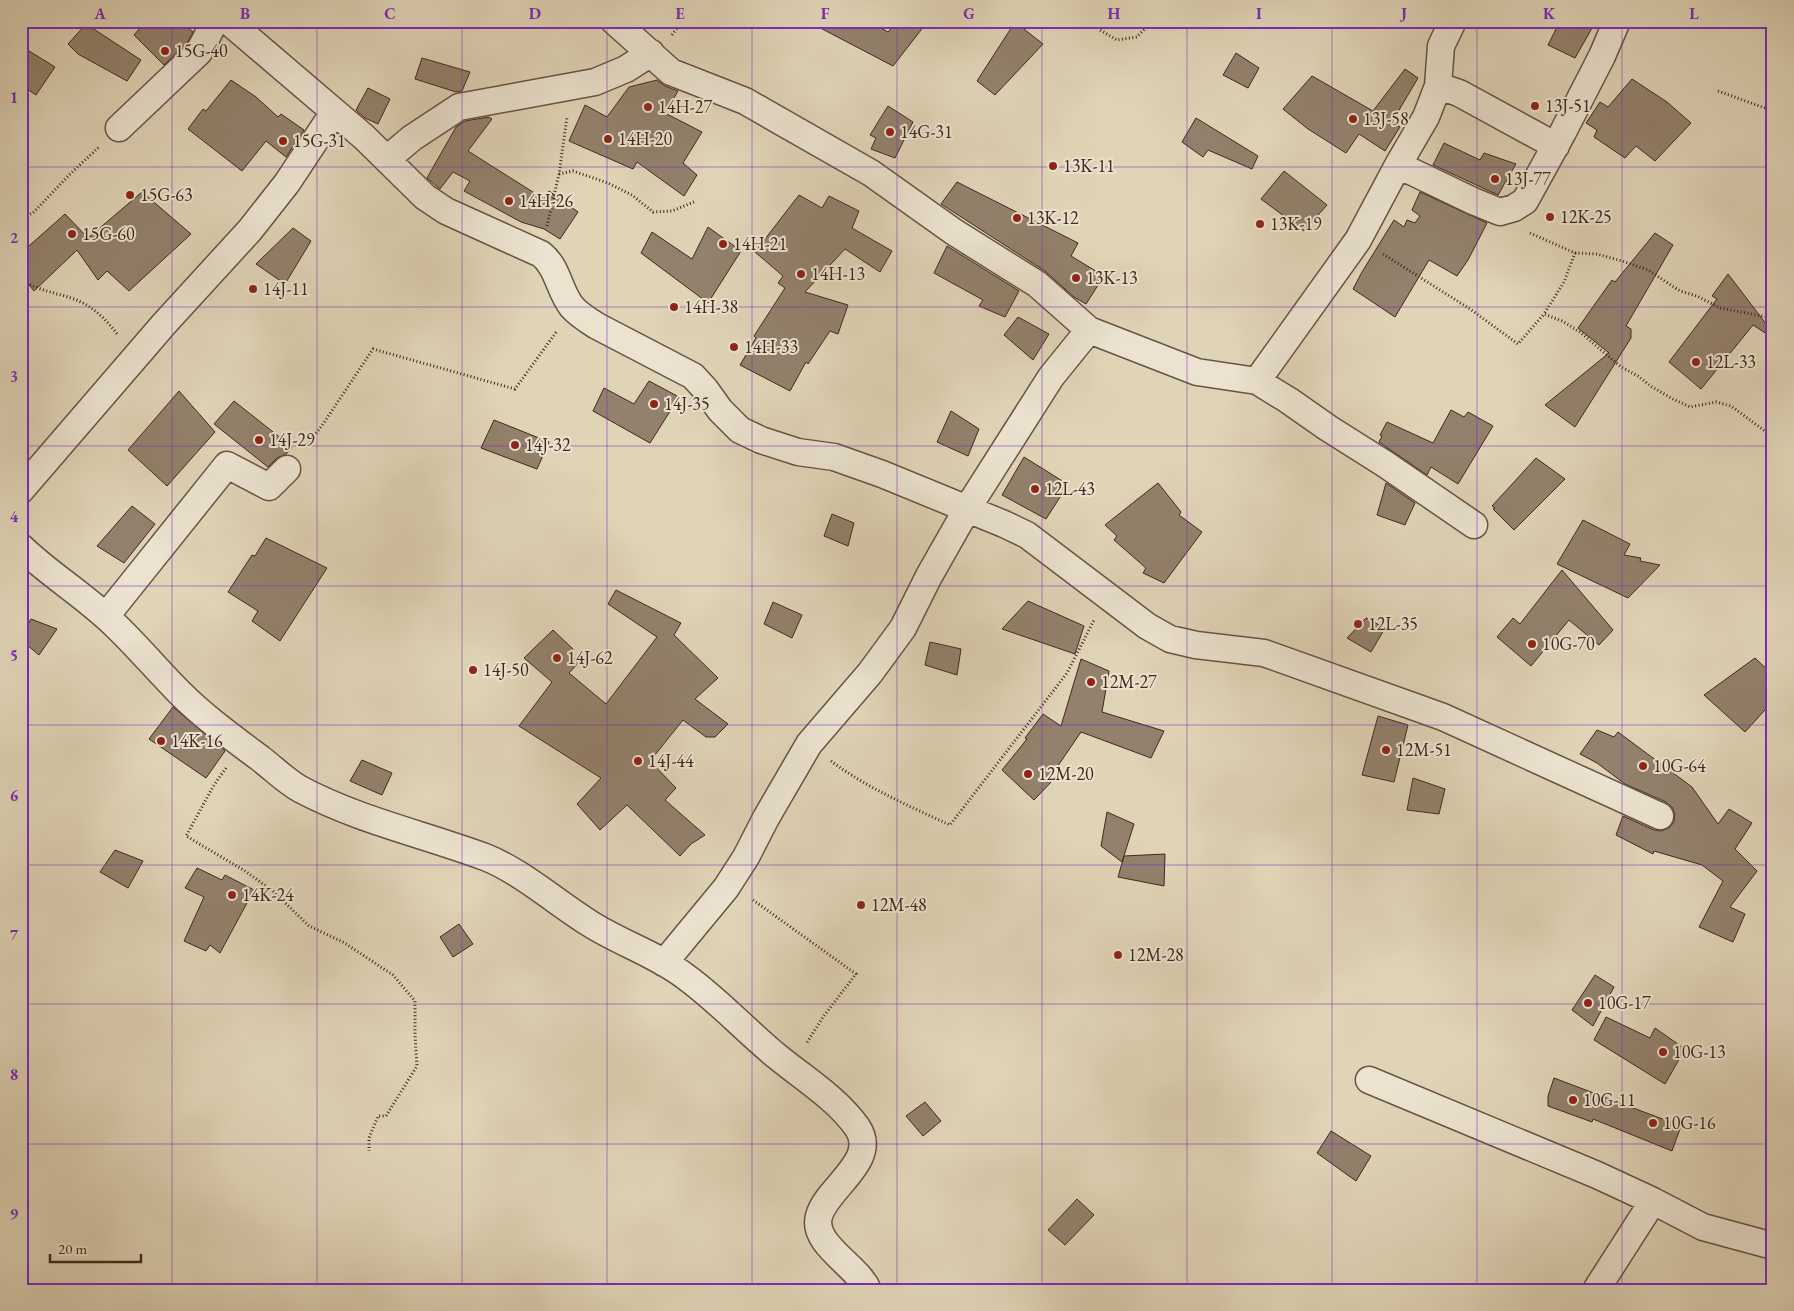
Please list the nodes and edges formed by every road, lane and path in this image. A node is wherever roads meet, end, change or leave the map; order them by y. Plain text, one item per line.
1 (215, 21) edge
2 (228, 21) edge
3 (614, 21) edge
4 (787, 21) edge
5 (833, 21) edge
6 (1095, 21) edge
7 (1152, 21) edge
8 (1453, 21) edge
9 (1617, 21) edge
10 (651, 53) junction
11 (570, 86) junction
12 (1438, 86) junction
13 (1718, 91) dead end
14 (1773, 111) edge
15 (334, 112) junction
16 (119, 128) joint
17 (1556, 146) junction
18 (388, 159) junction
19 (1398, 165) junction
20 (559, 174) junction
21 (696, 201) dead end
22 (1506, 210) junction
23 (21, 224) edge
24 (1358, 240) junction
25 (1575, 253) junction
26 (541, 254) junction
27 (21, 279) edge
28 (573, 308) junction
29 (1544, 314) junction
30 (1773, 318) edge
31 (1089, 330) junction
32 (138, 354) junction
33 (1257, 381) junction
34 (1773, 437) edge
35 (287, 469) joint
36 (21, 490) edge
37 (967, 509) junction
38 (1474, 525) dead end
39 (21, 548) edge
40 (1105, 594) junction
41 (106, 616) junction
42 (241, 744) junction
43 (809, 744) junction
44 (1660, 816) dead end
45 (726, 888) junction
46 (664, 963) junction
47 (791, 1068) junction
48 (1369, 1080) dead end
49 (369, 1151) dead end
50 (1653, 1200) junction
51 (1773, 1246) edge
52 (868, 1290) edge
53 (1596, 1290) edge

1 - 16 street
2 - 15 street
3 - 10 street
4 - 5 path
6 - 7 path
8 - 12 street
9 - 17 street
10 - 11 street
10 - 31 street
11 - 18 street
11 - 20 path
12 - 17 street
12 - 19 street
13 - 14 path
15 - 18 street
15 - 32 street
16 - 23 path
17 - 22 street
18 - 26 street
19 - 22 street
19 - 24 street
20 - 21 path
20 - 26 path
22 - 25 path
24 - 29 path
24 - 33 street
25 - 29 path
25 - 30 path
26 - 28 street
27 - 32 path
28 - 35 path
28 - 37 street
29 - 34 path
31 - 33 street
31 - 37 street
32 - 36 street
33 - 38 street
35 - 41 street
37 - 40 street
37 - 43 street
39 - 41 street
40 - 43 path
40 - 44 street
41 - 42 street
42 - 46 street
42 - 49 path
43 - 45 street
45 - 46 street
45 - 47 path
46 - 47 street
47 - 52 street
48 - 50 street
50 - 51 street
50 - 53 street

